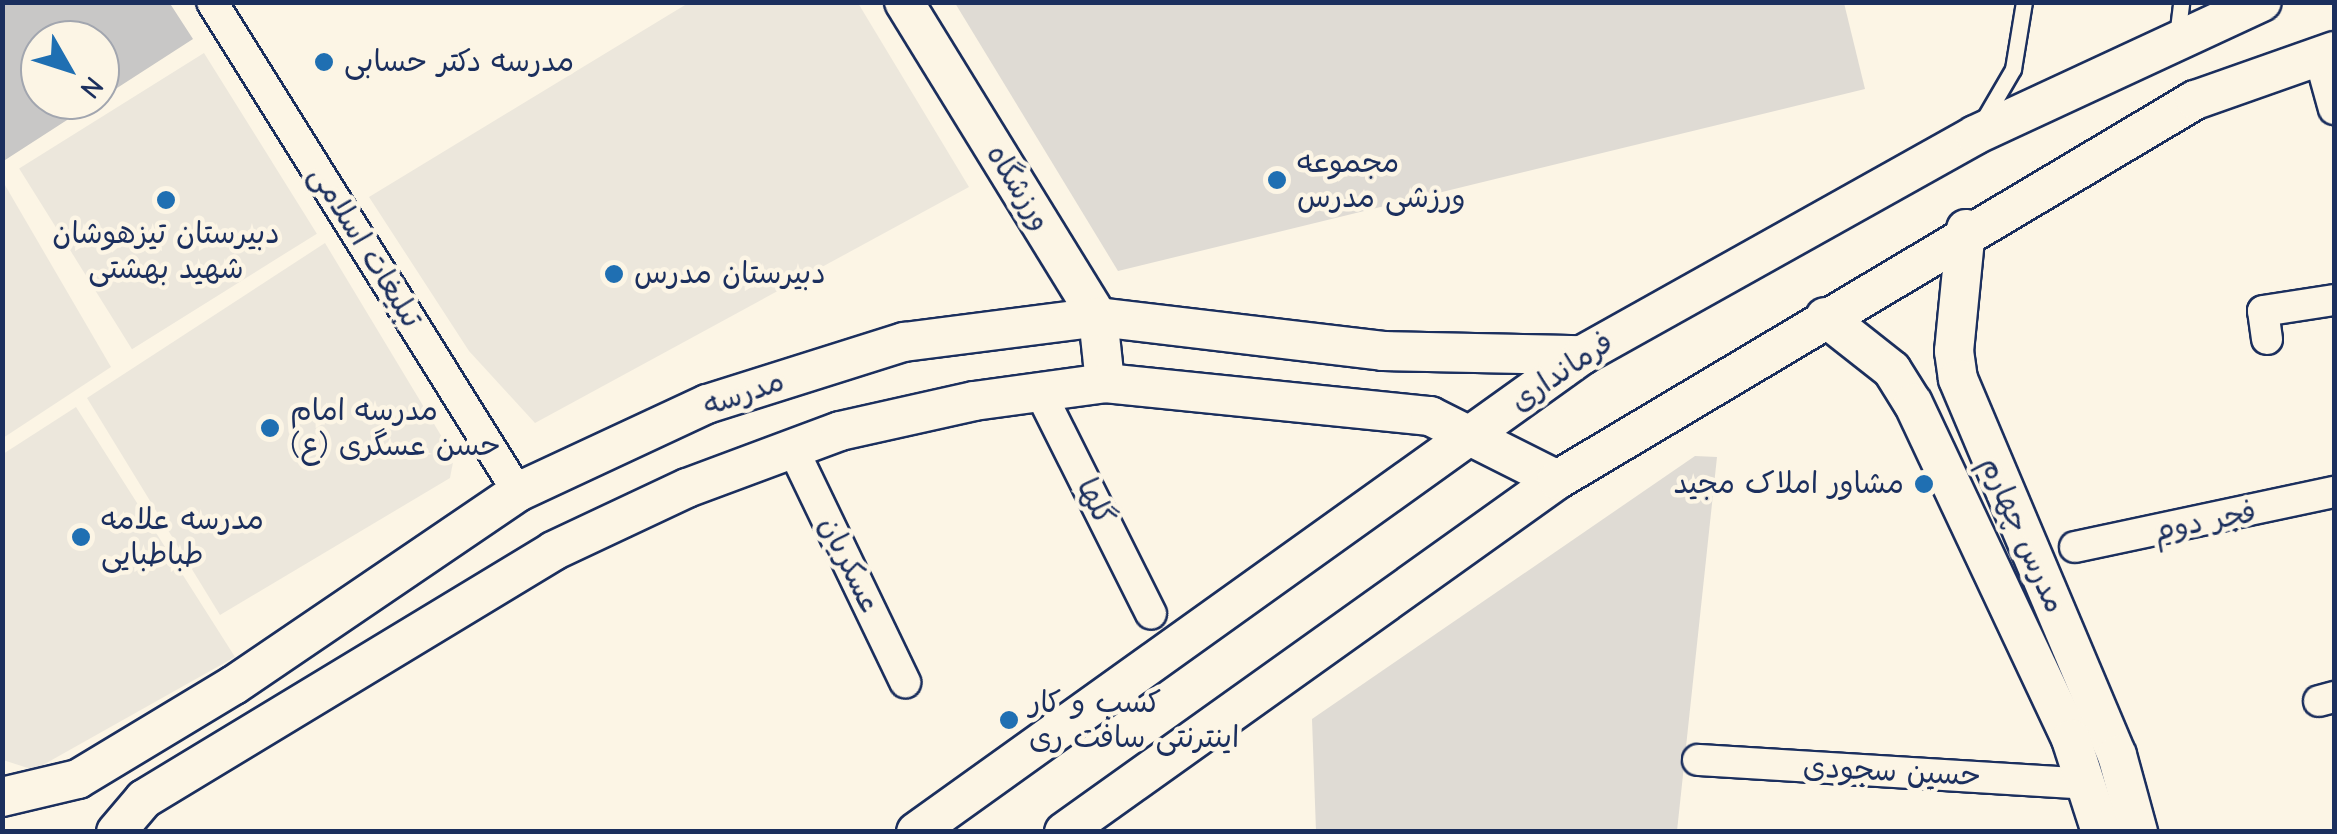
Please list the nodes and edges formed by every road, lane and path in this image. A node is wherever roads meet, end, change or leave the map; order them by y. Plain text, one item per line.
1 (212, 2) edge
2 (904, 2) edge
3 (2024, 2) edge
4 (2181, 2) edge
5 (2262, 2) edge
6 (2176, 41) junction
7 (2327, 53) edge
8 (2195, 100) junction
9 (2334, 109) edge
10 (1974, 136) junction
11 (1966, 229) junction
12 (2334, 300) edge
13 (1098, 317) junction
14 (1825, 317) junction
15 (2267, 340) dead end
16 (1582, 355) junction
17 (1105, 383) junction
18 (1039, 390) junction
19 (1474, 433) junction
20 (793, 449) junction
21 (1557, 480) junction
22 (518, 492) junction
23 (2334, 492) edge
24 (2075, 547) dead end
25 (1151, 614) dead end
26 (905, 682) dead end
27 (1698, 760) dead end
28 (2087, 784) junction
29 (2, 798) edge
30 (116, 832) edge
31 (916, 832) edge
32 (1064, 832) edge
33 (2100, 832) edge
34 (2138, 832) edge

1 - 22 street, تبلیغات اسلامی
2 - 13 street, ورزشگاه
3 - 10 lane
4 - 6 lane
5 - 6 street, فرمانداری
6 - 8 street
6 - 10 street, فرمانداری
7 - 8 street
7 - 9 street
8 - 11 street
10 - 16 street, فرمانداری
11 - 14 street
11 - 34 street, مدرس چهارم
12 - 15 street
13 - 16 street, مدرسه
13 - 17 street, ورزشگاه
13 - 22 street, مدرسه
14 - 21 street
14 - 28 street, مدرس چهارم
16 - 19 street, فرمانداری
17 - 18 street
17 - 19 street
18 - 20 street
18 - 25 street, گلها
19 - 21 street
19 - 31 street, فرمانداری
20 - 26 street, عسکریان
20 - 30 street
21 - 32 street
22 - 29 street, مدرسه
23 - 24 street, فجر دوم
27 - 28 street, حسین سجودی
28 - 33 street, مدرس چهارم

